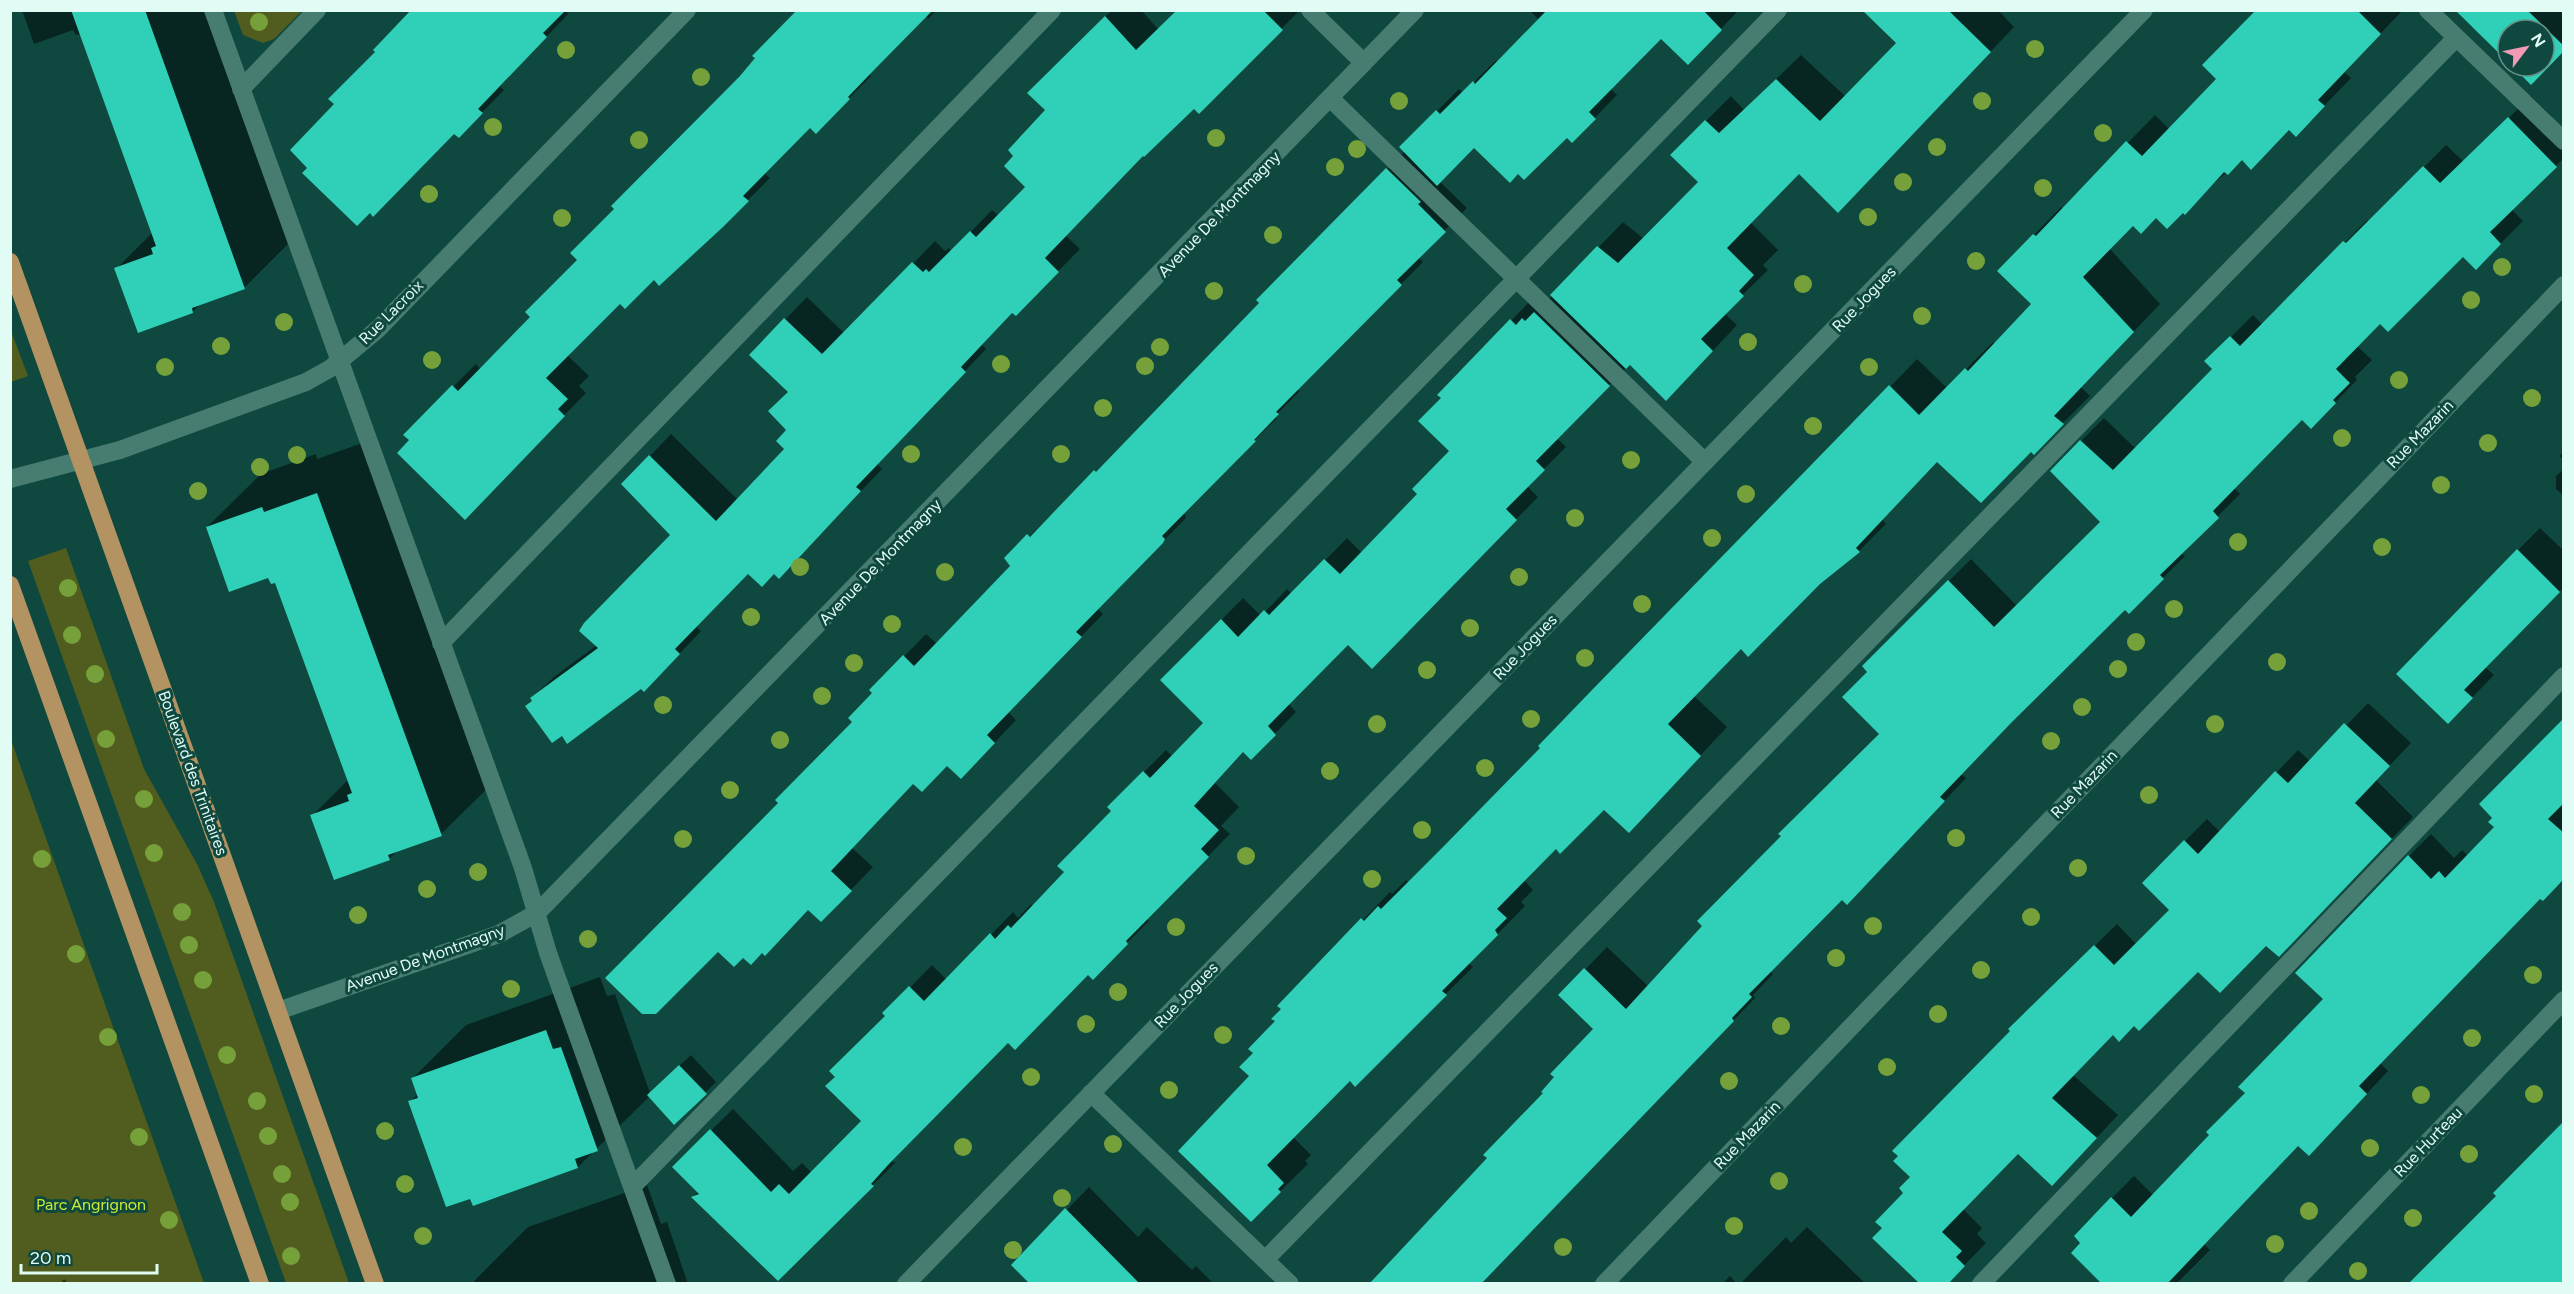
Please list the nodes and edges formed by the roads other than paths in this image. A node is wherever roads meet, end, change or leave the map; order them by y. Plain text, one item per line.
1 (213, 10) edge
2 (317, 10) edge
3 (687, 10) edge
4 (1052, 10) edge
5 (1310, 10) edge
6 (1415, 10) edge
7 (1778, 10) edge
8 (2144, 10) edge
9 (2428, 10) edge
10 (2456, 38) junction
11 (1364, 63) junction
12 (241, 89) junction
13 (1331, 99) junction
14 (2564, 141) edge
15 (10, 262) edge
16 (1515, 278) junction
17 (2564, 285) edge
18 (340, 361) junction
19 (82, 460) junction
20 (1705, 462) junction
21 (10, 479) edge
22 (10, 585) edge
23 (441, 643) junction
24 (2564, 676) edge
25 (537, 913) junction
26 (2564, 1000) edge
27 (278, 1011) junction
28 (1091, 1093) junction
29 (632, 1187) junction
30 (1265, 1260) junction
31 (260, 1284) edge
32 (375, 1284) edge
33 (667, 1284) edge
34 (906, 1284) edge
35 (1290, 1284) edge
36 (1604, 1284) edge
37 (1981, 1284) edge
38 (2292, 1284) edge

1 - 12 street
2 - 12 street
3 - 18 street, Rue Lacroix
4 - 23 street
5 - 11 street
6 - 11 street, Avenue De Montmagny
7 - 16 street
8 - 20 street, Rue Jogues
9 - 10 street
10 - 14 street
10 - 30 street
11 - 13 street, Avenue De Montmagny
12 - 18 street
13 - 16 street
13 - 25 street, Avenue De Montmagny
15 - 19 main road, Boulevard des Trinitaires
16 - 20 street
16 - 29 street
17 - 36 street, Rue Mazarin
18 - 19 street, Rue Lacroix
18 - 23 street
19 - 21 street, Rue Lacroix
19 - 27 main road, Boulevard des Trinitaires
20 - 28 street, Rue Jogues
22 - 31 main road
23 - 25 street
24 - 37 street
25 - 27 street, Avenue De Montmagny
25 - 29 street
26 - 38 street, Rue Hurteau
27 - 32 main road, Boulevard des Trinitaires
28 - 30 street
28 - 34 street, Rue Jogues
29 - 33 street
30 - 35 street

